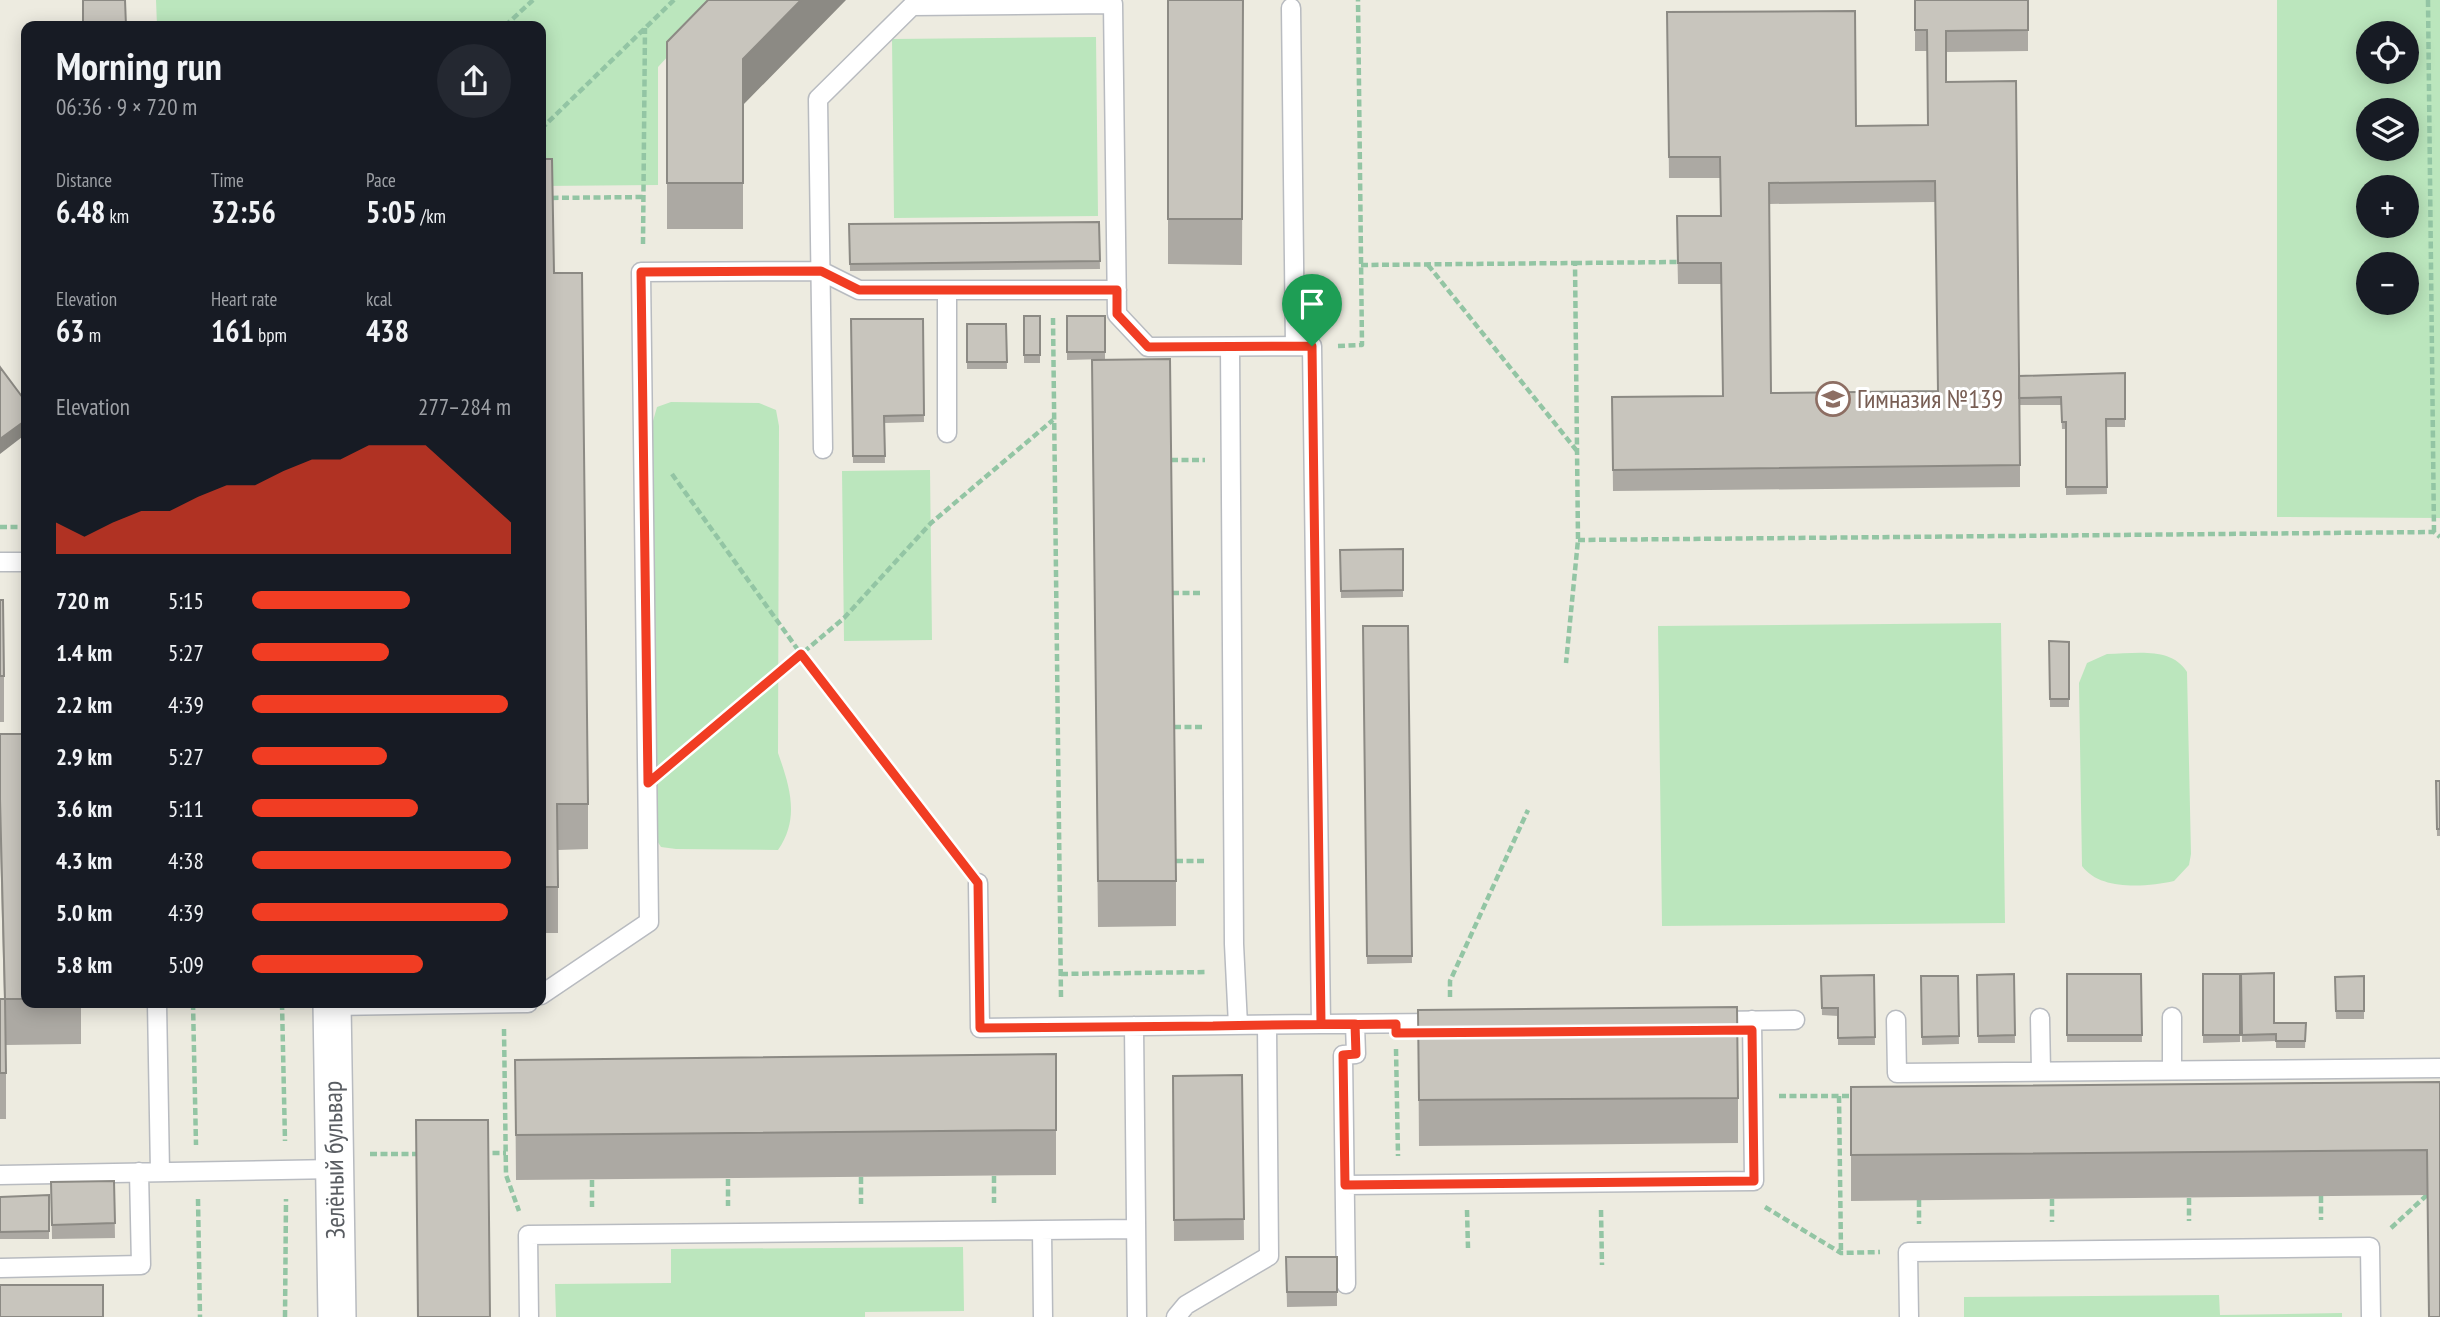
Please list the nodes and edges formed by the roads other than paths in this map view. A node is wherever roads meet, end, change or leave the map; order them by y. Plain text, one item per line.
1 (1291, 8) dead end
2 (821, 271) junction
3 (947, 290) junction
4 (1117, 290) junction
5 (1230, 346) junction
6 (1304, 346) junction
7 (947, 433) dead end
8 (823, 449) dead end
9 (0, 562) edge
10 (21, 562) edge
11 (978, 883) road end
12 (546, 992) edge
13 (157, 1008) edge
14 (332, 1008) edge
15 (2172, 1017) dead end
16 (2040, 1018) dead end
17 (1752, 1020) junction
18 (1795, 1020) dead end
19 (1896, 1020) dead end
20 (1697, 1021) edge
21 (1464, 1023) edge
22 (1321, 1024) junction
23 (1355, 1024) junction
24 (1238, 1025) junction
25 (1267, 1025) junction
26 (1134, 1026) junction
27 (2440, 1068) edge
28 (2172, 1070) junction
29 (2041, 1071) junction
30 (335, 1162) junction
31 (139, 1172) junction
32 (160, 1172) junction
33 (0, 1175) edge
34 (1345, 1185) junction
35 (1136, 1229) junction
36 (1042, 1230) junction
37 (1, 1268) edge
38 (1346, 1284) dead end
39 (337, 1317) edge
40 (529, 1317) edge
41 (1043, 1317) edge
42 (1138, 1317) edge
43 (1176, 1317) edge
44 (1909, 1317) edge
45 (2371, 1317) edge

1 - 6 lane
2 - 3 lane
2 - 4 lane
2 - 8 lane
2 - 12 lane
3 - 4 lane
3 - 7 lane
4 - 5 lane
5 - 6 lane
5 - 24 lane
6 - 22 lane
9 - 10 lane
11 - 26 lane
13 - 32 lane
14 - 30 street, Зелёный бульвар
15 - 28 lane
16 - 29 lane
17 - 18 lane
17 - 20 lane
17 - 34 lane
19 - 29 lane
21 - 23 lane
22 - 23 lane
22 - 25 lane
23 - 34 lane
24 - 25 lane
24 - 26 lane
25 - 43 lane
26 - 35 lane
27 - 28 lane
28 - 29 lane
30 - 32 lane
30 - 39 street, Зелёный бульвар
31 - 32 lane
31 - 33 lane
31 - 37 lane
34 - 38 lane
35 - 36 lane
35 - 42 lane
36 - 40 lane
36 - 41 lane
44 - 45 lane

